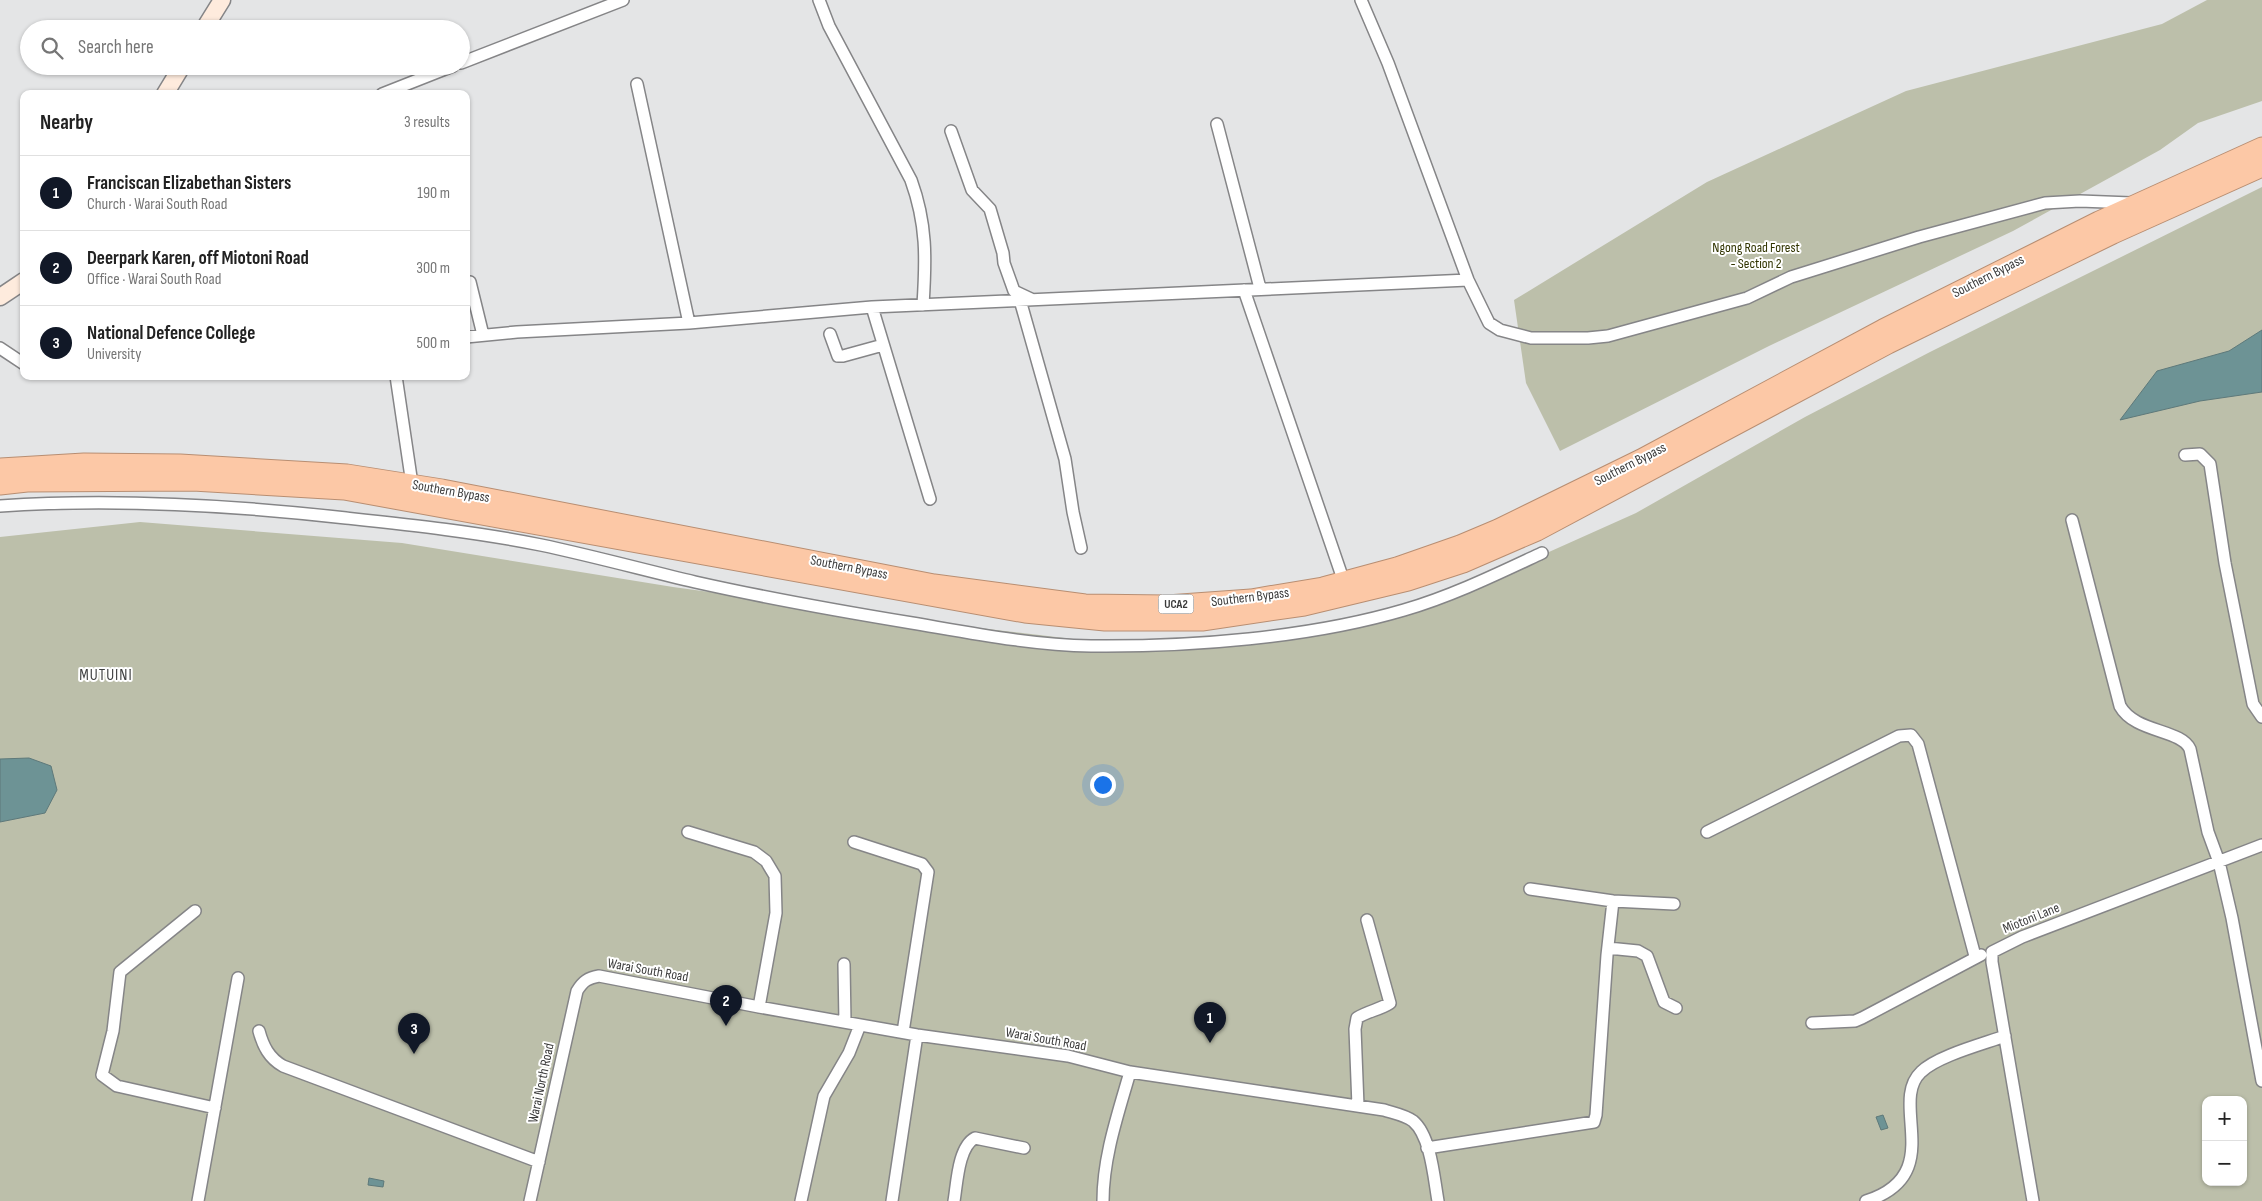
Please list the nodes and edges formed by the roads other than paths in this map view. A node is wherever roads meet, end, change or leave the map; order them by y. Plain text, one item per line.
1 (222, 0) edge
2 (623, 0) edge
3 (819, 0) edge
4 (1361, 0) edge
5 (210, 20) edge
6 (470, 60) edge
7 (177, 75) edge
8 (431, 75) edge
9 (637, 84) dead end
10 (167, 90) edge
11 (392, 90) edge
12 (1217, 124) dead end
13 (951, 131) dead end
14 (2262, 147) edge
15 (2262, 167) edge
16 (2137, 203) junction
17 (1468, 280) junction
18 (470, 282) dead end
19 (20, 284) edge
20 (1260, 288) junction
21 (1244, 290) junction
22 (0, 297) edge
23 (1020, 300) junction
24 (1033, 300) junction
25 (924, 304) junction
26 (872, 307) junction
27 (689, 322) junction
28 (830, 334) dead end
29 (483, 335) junction
30 (470, 337) edge
31 (883, 345) junction
32 (0, 348) edge
33 (20, 361) edge
34 (397, 380) edge
35 (2185, 455) dead end
36 (0, 468) edge
37 (412, 484) junction
38 (0, 485) edge
39 (930, 499) dead end
40 (0, 506) edge
41 (2072, 520) dead end
42 (1081, 548) dead end
43 (1542, 553) dead end
44 (1344, 582) junction
45 (2262, 717) edge
46 (688, 832) dead end
47 (1707, 832) dead end
48 (854, 842) dead end
49 (2262, 845) edge
50 (2219, 862) junction
51 (1530, 889) dead end
52 (1613, 900) junction
53 (1674, 904) dead end
54 (195, 911) dead end
55 (1367, 920) dead end
56 (1608, 948) junction
57 (1992, 952) junction
58 (1975, 956) junction
59 (844, 964) dead end
60 (590, 977) joint
61 (238, 978) dead end
62 (759, 1008) junction
63 (1676, 1008) dead end
64 (845, 1022) junction
65 (1812, 1023) dead end
66 (860, 1025) junction
67 (259, 1031) dead end
68 (903, 1032) junction
69 (917, 1035) junction
70 (2005, 1036) junction
71 (1130, 1072) junction
72 (2262, 1081) edge
73 (1358, 1106) junction
74 (215, 1108) junction
75 (1024, 1148) dead end
76 (1427, 1148) junction
77 (539, 1162) junction
78 (198, 1201) edge
79 (530, 1201) edge
80 (801, 1201) edge
81 (892, 1201) edge
82 (954, 1201) edge
83 (1102, 1201) edge
84 (1438, 1201) edge
85 (1866, 1201) edge
86 (2033, 1201) edge

1 - 5 main road
2 - 6 street
3 - 25 street
4 - 17 street
7 - 10 main road
8 - 11 street
9 - 27 street
12 - 20 street
13 - 24 street
14 - 16 highway, Southern Bypass / UCA2
15 - 38 highway, Southern Bypass / UCA2
16 - 17 street
16 - 44 highway, Southern Bypass / UCA2
17 - 20 street
18 - 29 street
19 - 22 main road
20 - 21 street
21 - 24 street
21 - 44 street
23 - 24 street
23 - 25 street
23 - 42 street
25 - 26 street
26 - 27 street
26 - 31 street
27 - 29 street
28 - 31 street
29 - 30 street
31 - 39 street
32 - 33 street
34 - 37 street
35 - 45 street
36 - 37 highway, Southern Bypass / UCA2
37 - 44 highway, Southern Bypass / UCA2
40 - 43 street
41 - 50 street
46 - 62 street
47 - 58 street
48 - 68 street
49 - 50 street, Miotoni Lane
50 - 57 street, Miotoni Lane
50 - 72 street
51 - 52 street
52 - 53 street
52 - 56 street
54 - 74 street
55 - 73 street
56 - 63 street
56 - 76 street
57 - 58 street, Miotoni Lane
57 - 70 street
58 - 65 street, Miotoni Lane
59 - 64 street
60 - 62 street, Warai South Road
60 - 77 street, Warai North Road
61 - 74 street
62 - 64 street, Warai South Road
64 - 66 street, Warai South Road
66 - 68 street, Warai South Road
66 - 80 street
67 - 77 street
68 - 69 street, Warai South Road
69 - 71 street, Warai South Road
69 - 81 street
70 - 85 street
70 - 86 street
71 - 73 street, Warai South Road
71 - 83 street
73 - 76 street, Warai South Road
74 - 78 street
75 - 82 street
76 - 84 street, Warai South Road
77 - 79 street, Warai North Road

